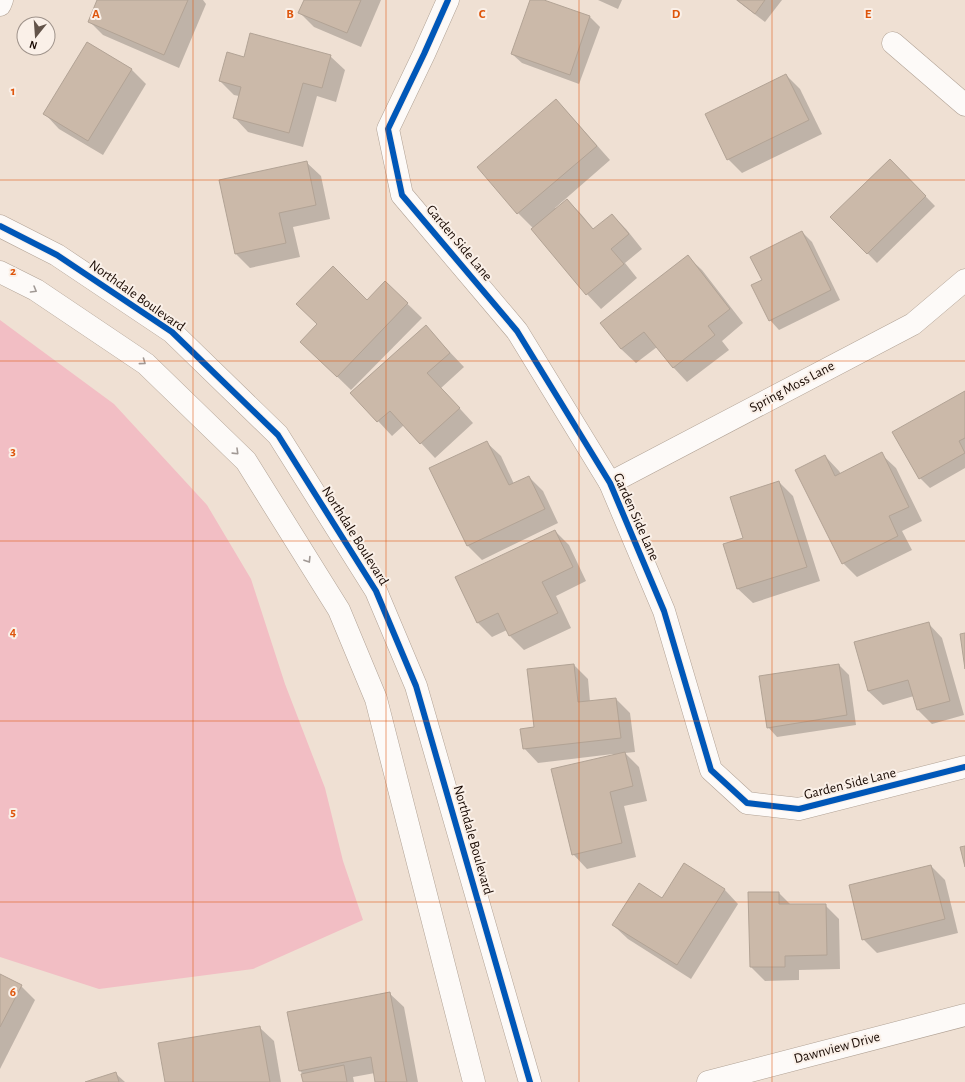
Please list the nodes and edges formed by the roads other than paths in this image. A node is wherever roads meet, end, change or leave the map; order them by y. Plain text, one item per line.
1 (2, 0) edge
2 (448, 0) edge
3 (0, 5) edge
4 (893, 43) dead end
5 (965, 105) edge
6 (0, 226) edge
7 (0, 272) edge
8 (965, 280) edge
9 (610, 483) junction
10 (965, 767) edge
11 (965, 1015) edge
12 (474, 1082) edge
13 (530, 1082) edge
14 (708, 1082) edge

1 - 3 street
2 - 9 street, Garden Side Lane
4 - 5 street
6 - 13 street, Northdale Boulevard
7 -> 12 street
8 - 9 street, Spring Moss Lane
9 - 10 street, Garden Side Lane
11 - 14 street, Dawnview Drive

